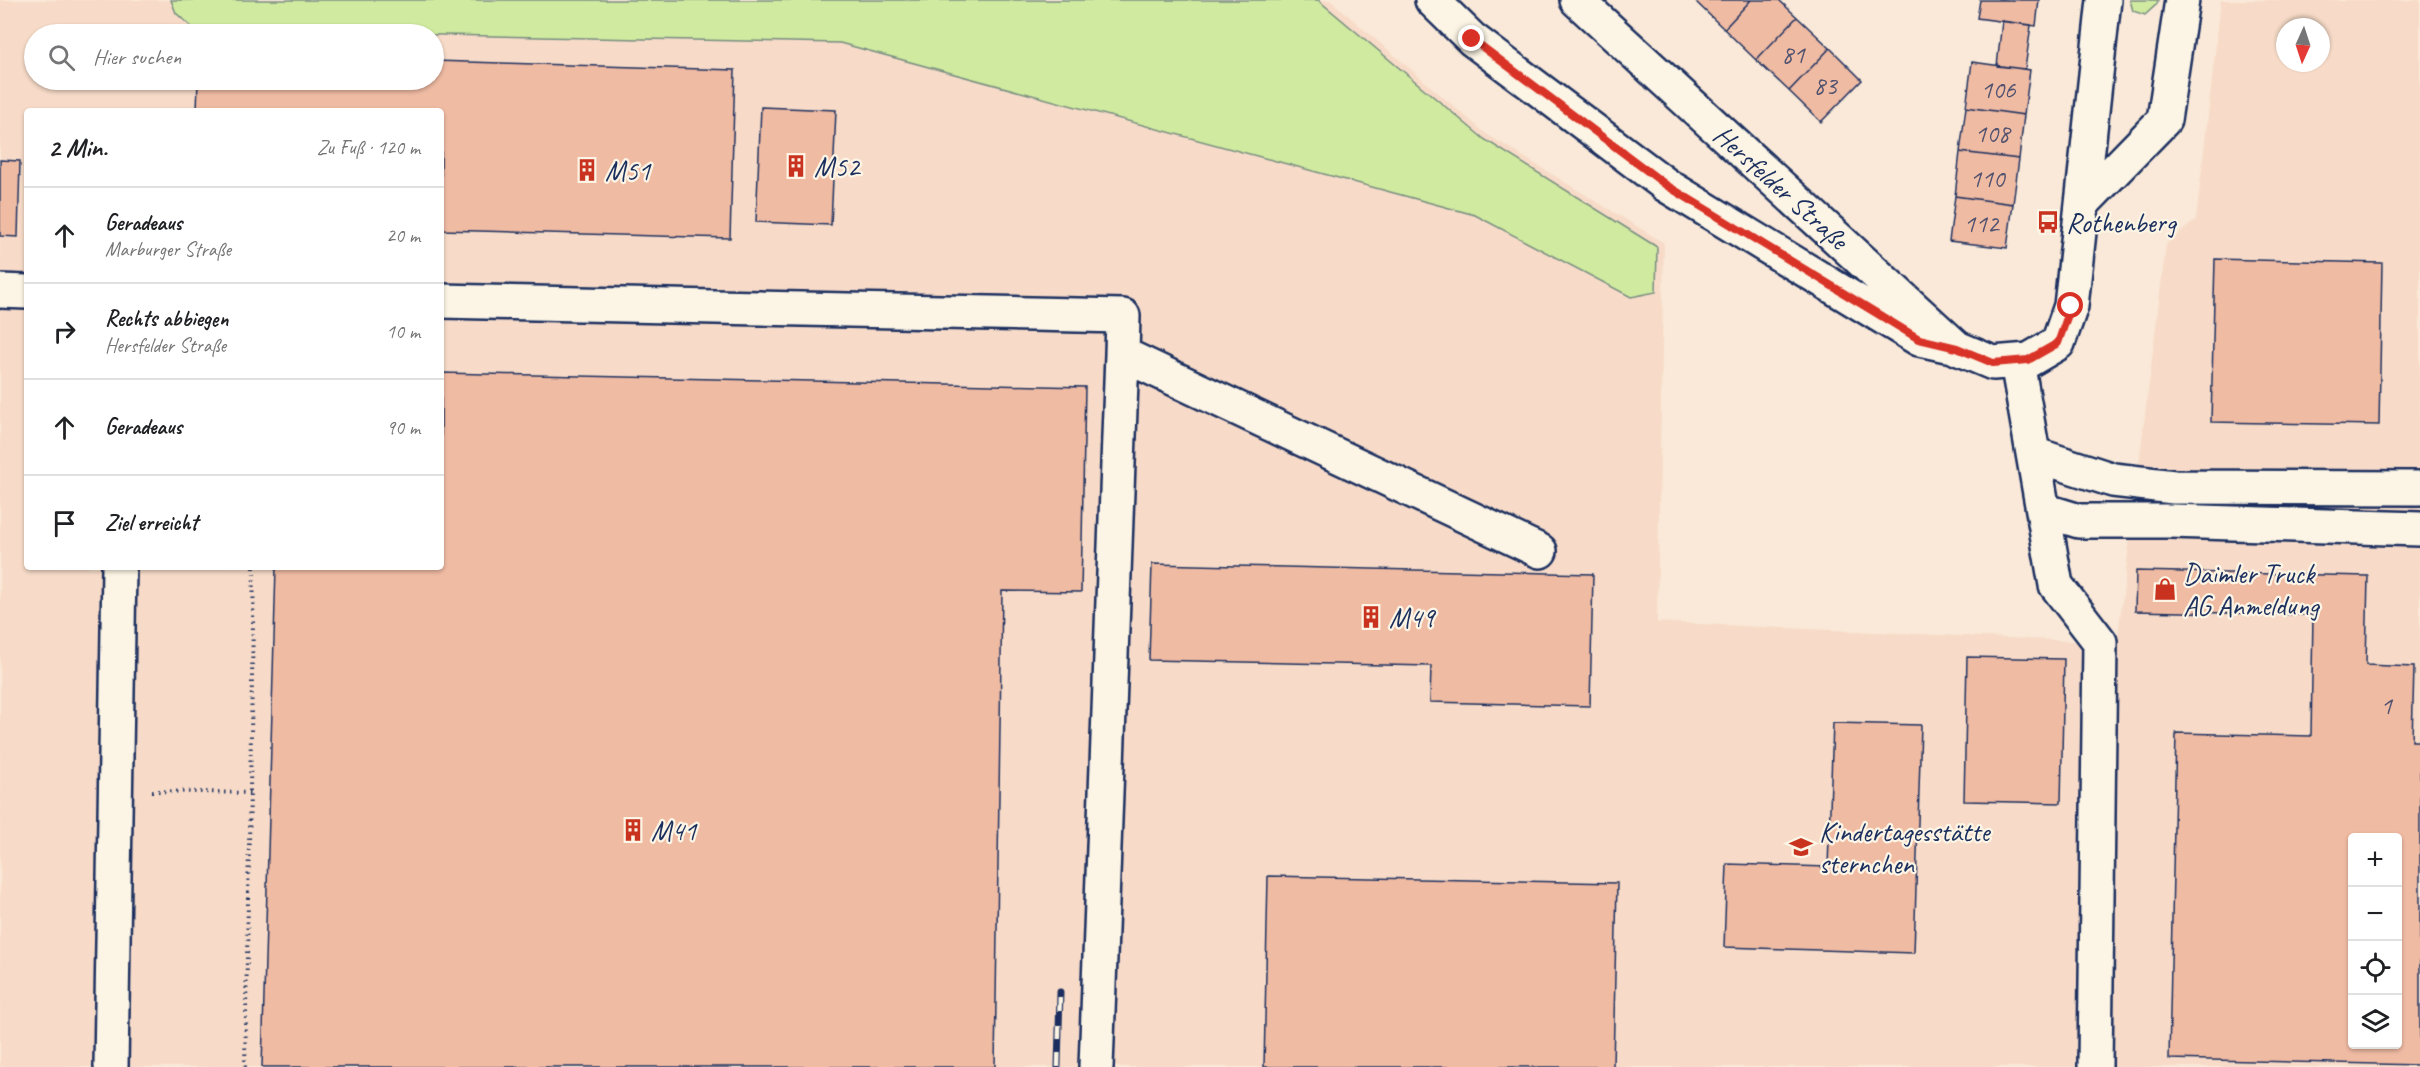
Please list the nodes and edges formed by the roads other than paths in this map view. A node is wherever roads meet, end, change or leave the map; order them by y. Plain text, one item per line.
1 (1432, 0) edge
2 (1577, 0) edge
3 (2104, 0) edge
4 (2182, 0) edge
5 (2082, 204) junction
6 (0, 291) edge
7 (24, 291) edge
8 (444, 301) edge
9 (1957, 348) junction
10 (1122, 354) junction
11 (2005, 363) junction
12 (2033, 454) junction
13 (2420, 488) edge
14 (2054, 513) junction
15 (2420, 529) edge
16 (1540, 551) dead end
17 (119, 570) edge
18 (111, 1067) edge
19 (1096, 1067) edge
20 (2095, 1067) edge

1 - 9 street
2 - 9 street, Hersfelder Straße
3 - 5 street
4 - 5 street
5 - 11 street
6 - 7 street
8 - 10 street
9 - 11 street, Hersfelder Straße
10 - 16 street
10 - 19 street
11 - 12 street
12 - 13 street
12 - 14 street
14 - 15 street
14 - 20 street
17 - 18 street

